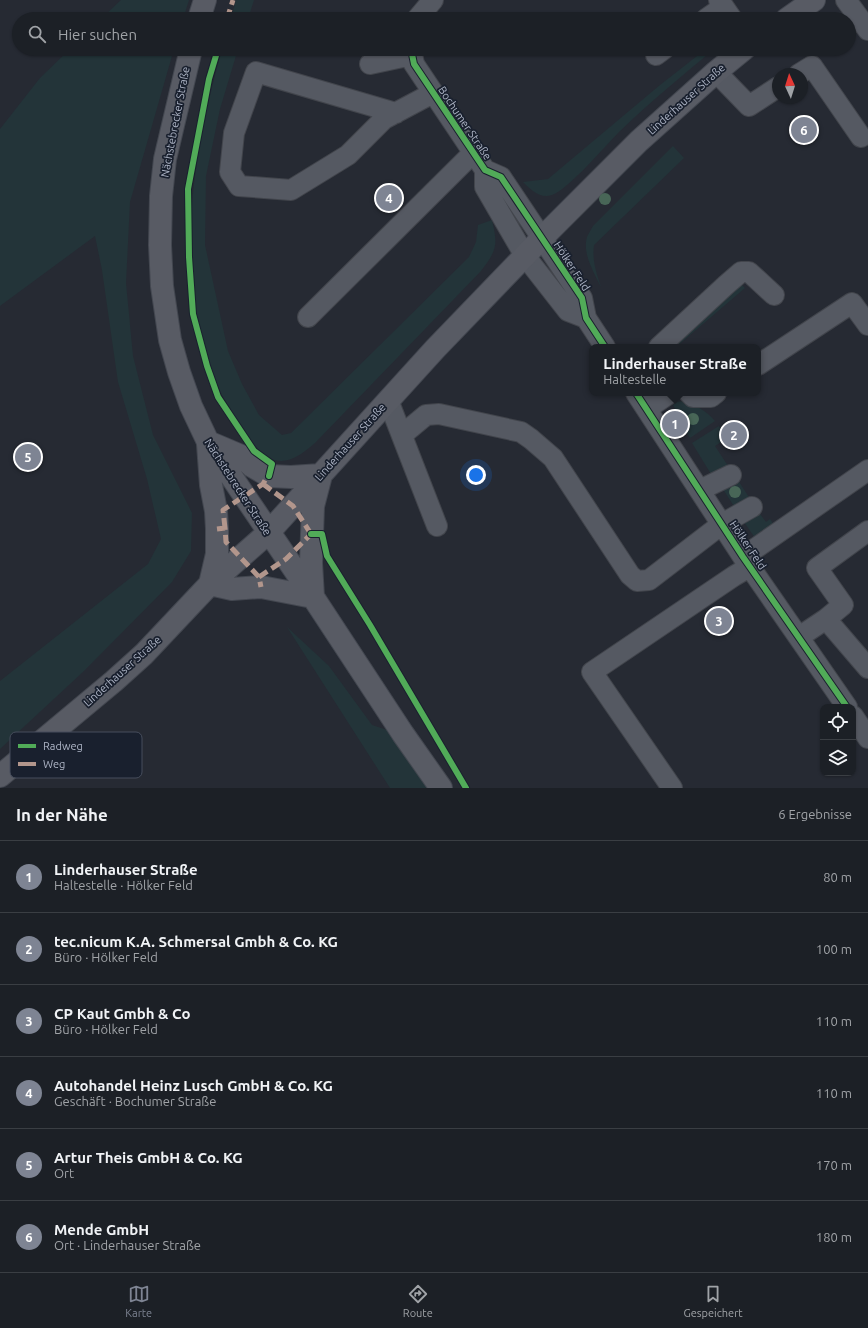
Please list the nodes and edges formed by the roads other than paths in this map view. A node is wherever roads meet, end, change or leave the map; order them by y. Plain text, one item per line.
1 (205, 0) edge
2 (433, 0) edge
3 (814, 0) edge
4 (846, 0) edge
5 (202, 12) edge
6 (423, 12) edge
7 (797, 12) edge
8 (855, 12) edge
9 (856, 14) edge
10 (868, 30) edge
11 (189, 56) edge
12 (397, 56) edge
13 (412, 56) edge
14 (735, 56) edge
15 (370, 64) dead end
16 (808, 68) edge
17 (716, 72) junction
18 (772, 91) edge
19 (433, 93) junction
20 (396, 113) junction
21 (861, 137) dead end
22 (474, 153) junction
23 (485, 170) junction
24 (542, 238) junction
25 (525, 256) junction
26 (774, 296) dead end
27 (308, 317) dead end
28 (586, 318) junction
29 (868, 325) edge
30 (603, 344) edge
31 (662, 344) edge
32 (761, 363) edge
33 (659, 396) edge
34 (692, 396) edge
35 (712, 396) edge
36 (388, 400) junction
37 (641, 401) edge
38 (402, 435) junction
39 (208, 442) junction
40 (868, 470) edge
41 (321, 475) junction
42 (731, 475) dead end
43 (700, 490) junction
44 (752, 507) dead end
45 (722, 524) junction
46 (437, 526) dead end
47 (868, 531) edge
48 (268, 533) junction
49 (747, 562) junction
50 (210, 584) junction
51 (313, 597) junction
52 (826, 619) junction
53 (799, 637) junction
54 (868, 668) edge
55 (844, 704) edge
56 (856, 720) edge
57 (52, 732) edge
58 (868, 738) edge
59 (10, 768) edge
60 (0, 776) edge
61 (441, 788) edge
62 (672, 788) edge

1 - 5 main road
2 - 6 street
3 - 7 main road
4 - 8 street
9 - 10 street
11 - 39 main road, Nächstebrecker Straße
12 - 15 street
13 - 19 street, Bochumer Straße
14 - 17 main road, Linderhauser Straße
16 - 21 street
17 - 18 street
17 - 24 main road, Linderhauser Straße
19 - 20 street
19 - 22 street, Bochumer Straße
20 - 20 street
22 - 23 street, Bochumer Straße
22 - 27 street
23 - 24 street, Bochumer Straße
23 - 25 street, Bochumer Straße
24 - 25 main road, Linderhauser Straße
24 - 28 street, Hölker Feld
25 - 28 street
25 - 36 main road, Linderhauser Straße
26 - 31 street
28 - 30 street, Hölker Feld
29 - 32 street
33 - 37 street
34 - 35 street
36 - 38 street
36 - 41 main road, Linderhauser Straße
37 - 43 street, Hölker Feld
38 - 45 street
38 - 46 street
39 - 41 main road
39 - 48 main road, Nächstebrecker Straße
39 - 50 main road
40 - 49 street
41 - 48 main road, Linderhauser Straße
41 - 51 main road
42 - 43 street
43 - 45 street, Hölker Feld
44 - 45 street
45 - 49 street, Hölker Feld
47 - 52 street
48 - 50 main road, Linderhauser Straße
48 - 51 main road, Nächstebrecker Straße
49 - 53 street, Hölker Feld
49 - 62 street
50 - 51 main road
50 - 57 main road, Linderhauser Straße
51 - 61 main road, Nächstebrecker Straße
52 - 53 street
52 - 54 street
53 - 55 street, Hölker Feld
56 - 58 street
59 - 60 main road, Linderhauser Straße

